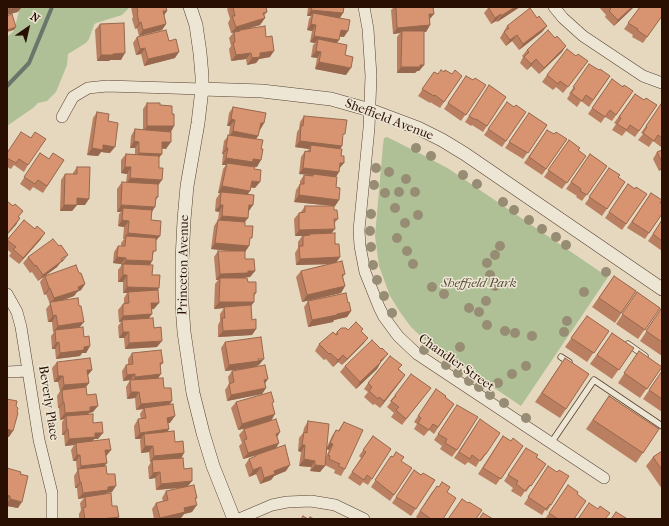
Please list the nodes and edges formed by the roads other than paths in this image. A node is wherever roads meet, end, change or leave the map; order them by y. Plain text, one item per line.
1 (190, 7) edge
2 (364, 7) edge
3 (554, 7) edge
4 (662, 83) edge
5 (202, 90) junction
6 (370, 110) junction
7 (62, 117) dead end
8 (662, 289) edge
9 (7, 294) edge
10 (625, 342) edge
11 (561, 357) dead end
12 (650, 359) edge
13 (572, 364) edge
14 (28, 371) junction
15 (7, 372) edge
16 (589, 376) edge
17 (594, 380) junction
18 (662, 426) edge
19 (550, 443) junction
20 (604, 478) dead end
21 (52, 519) edge
22 (234, 519) edge
23 (239, 519) edge
24 (364, 519) edge

1 - 5 street, Princeton Avenue
2 - 6 street, Chandler Street
3 - 4 street
5 - 6 street, Sheffield Avenue
5 - 7 street, Sheffield Avenue
5 - 22 street, Princeton Avenue
6 - 8 street, Sheffield Avenue
6 - 19 street, Chandler Street
9 - 14 street, Beverly Place
10 - 12 lane
11 - 13 lane
14 - 15 street
14 - 21 street, Beverly Place
16 - 17 lane
17 - 18 lane
17 - 19 lane
19 - 20 street, Chandler Street
23 - 24 street

